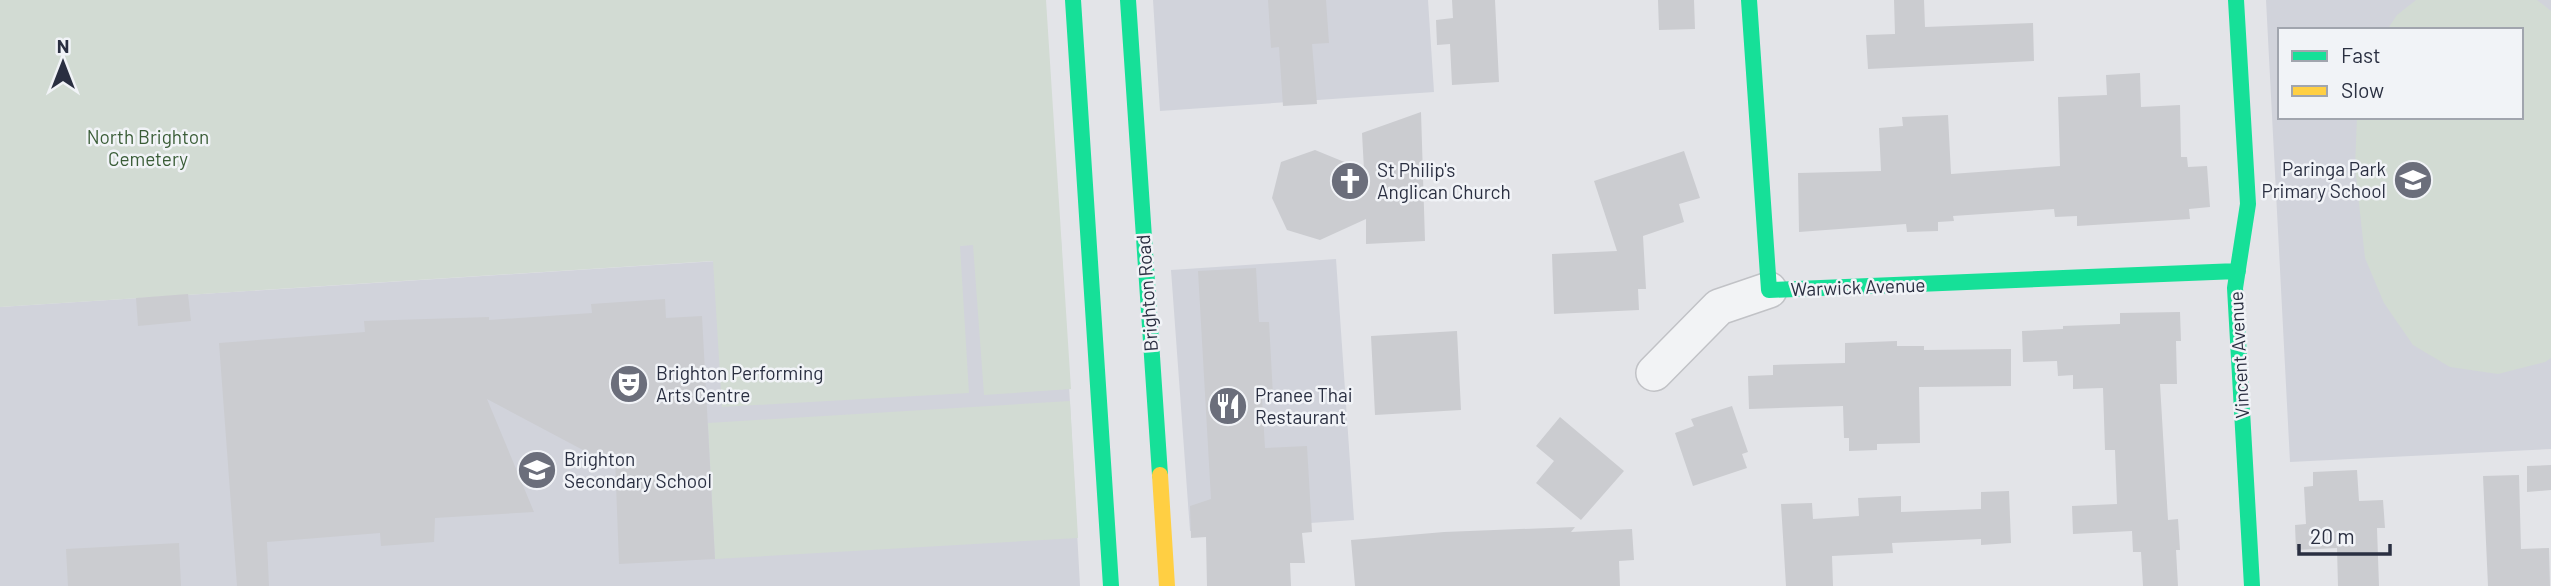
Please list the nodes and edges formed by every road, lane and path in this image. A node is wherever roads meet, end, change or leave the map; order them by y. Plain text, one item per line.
1 (1073, 0) edge
2 (1128, 0) edge
3 (1749, 0) edge
4 (2236, 0) edge
5 (2238, 271) junction
6 (1769, 290) junction
7 (1654, 373) dead end
8 (1111, 586) edge
9 (1167, 586) edge
10 (2252, 586) edge

1 - 8 street
2 - 9 street, Brighton Road
3 - 6 street, Warwick Avenue
4 - 5 street, Vincent Avenue
5 - 6 street, Warwick Avenue
5 - 10 street, Vincent Avenue
6 - 7 street

